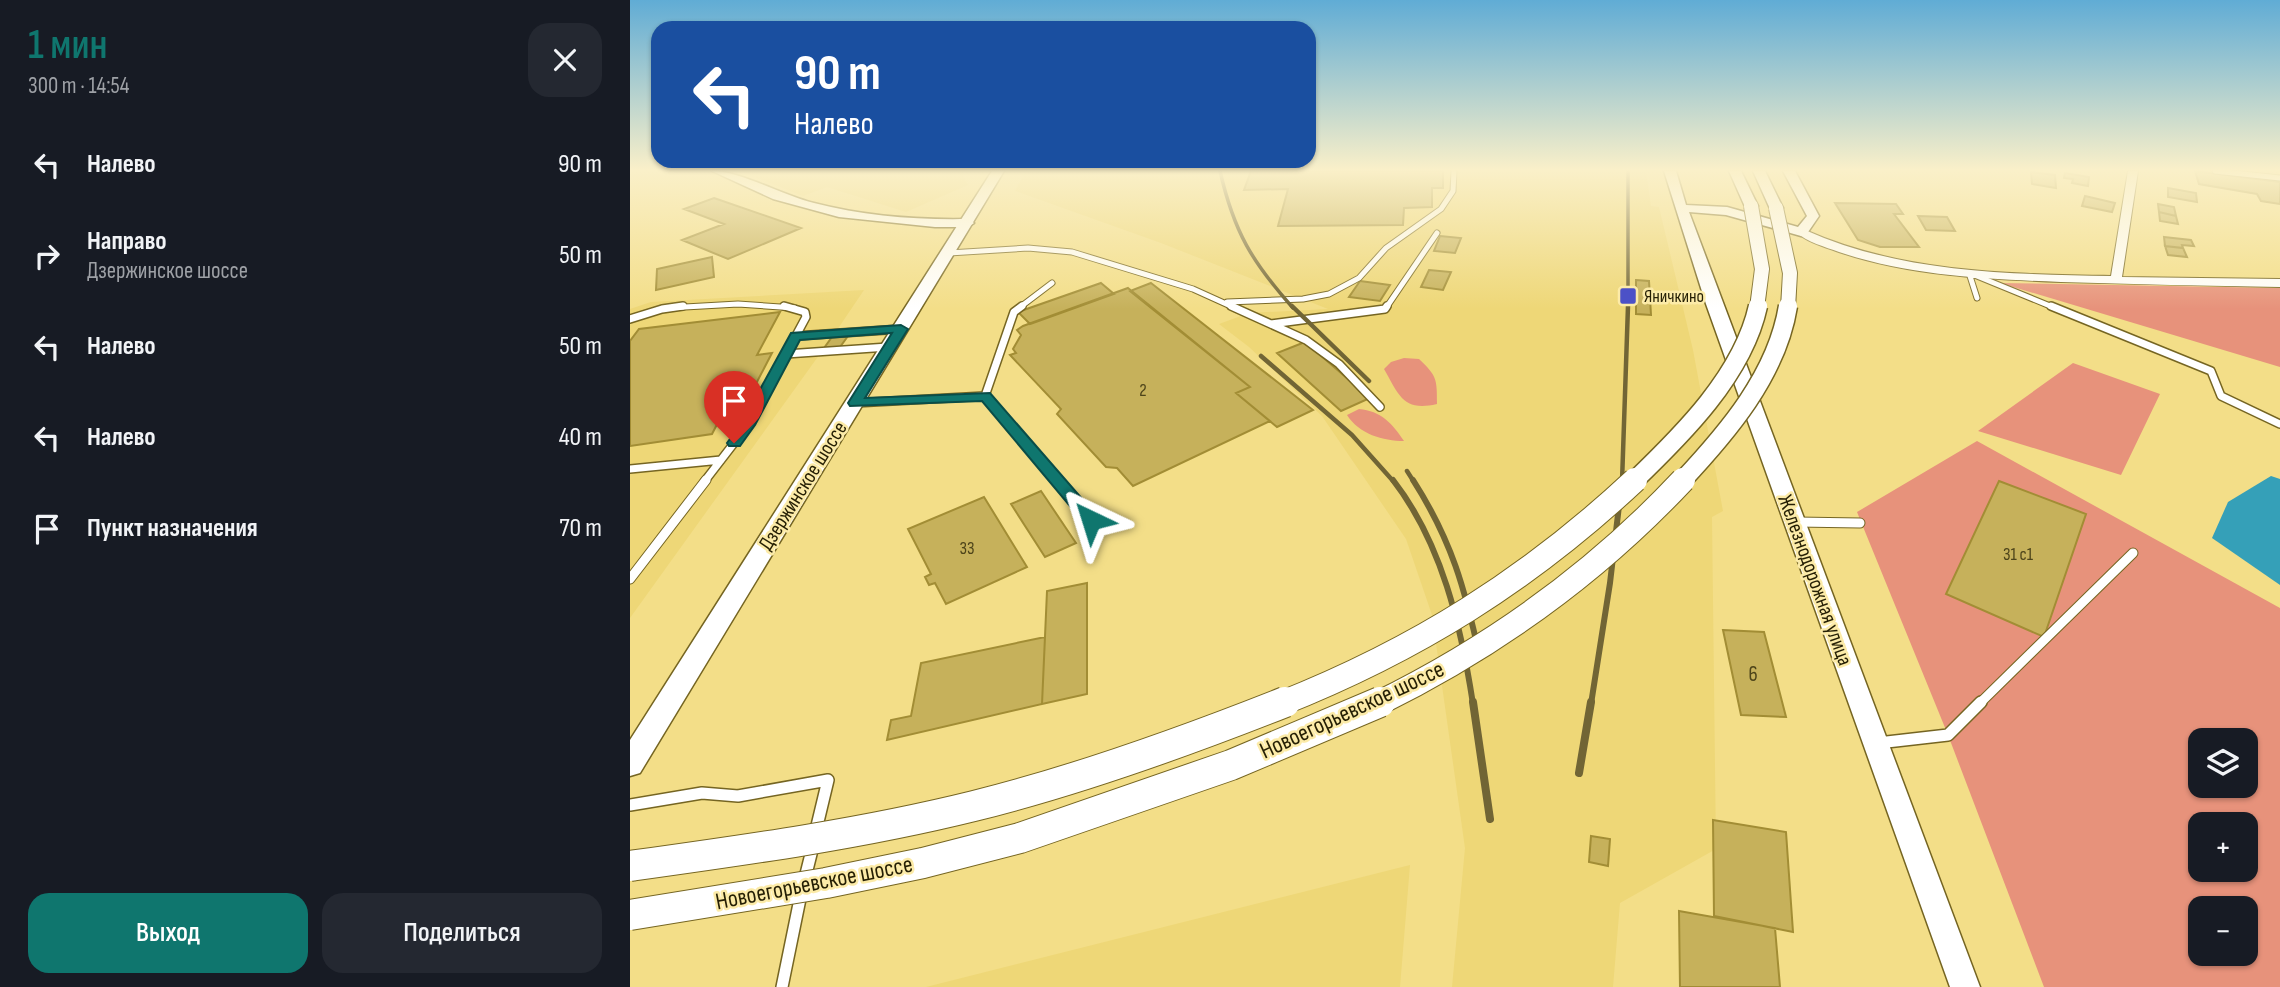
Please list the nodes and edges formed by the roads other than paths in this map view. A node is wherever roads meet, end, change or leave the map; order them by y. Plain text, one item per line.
1 (866, 217) edge
2 (971, 217) edge
3 (1430, 217) edge
4 (1684, 217) edge
5 (1748, 217) edge
6 (1763, 217) edge
7 (1768, 217) edge
8 (2126, 217) edge
9 (1811, 219) joint
10 (968, 223) junction
11 (1801, 232) junction
12 (1437, 233) dead end
13 (1828, 246) junction
14 (949, 253) junction
15 (1969, 273) junction
16 (2116, 281) junction
17 (1052, 282) dead end
18 (2280, 283) edge
19 (1977, 298) dead end
20 (1224, 302) junction
21 (630, 319) edge
22 (1271, 324) junction
23 (901, 329) junction
24 (796, 336) junction
25 (890, 346) junction
26 (786, 354) junction
27 (985, 396) junction
28 (855, 403) junction
29 (1380, 407) dead end
30 (2280, 424) edge
31 (721, 460) junction
32 (630, 469) edge
33 (1091, 520) dead end
34 (1794, 522) junction
35 (1860, 523) dead end
36 (2133, 553) dead end
37 (630, 579) edge
38 (1878, 743) junction
39 (630, 764) edge
40 (630, 805) edge
41 (630, 866) edge
42 (630, 915) edge
43 (782, 987) edge
44 (1965, 987) edge

1 - 10 street
2 - 10 main road, Дзержинское шоссе
3 - 20 lane
4 - 34 street, Железнодорожная улица
5 - 11 street
6 - 41 main road, Новоегорьевское шоссе, bridge
7 - 42 main road, Новоегорьевское шоссе, bridge
8 - 16 street
9 - 11 street
9 - 13 street
10 - 14 main road, Дзержинское шоссе
11 - 13 street
12 - 22 lane
13 - 15 street
14 - 20 lane
14 - 23 main road, Дзержинское шоссе
15 - 16 street
15 - 19 lane
15 - 30 lane
16 - 18 street
17 - 27 lane
20 - 22 lane
21 - 24 lane
22 - 29 lane
23 - 24 lane
23 - 25 main road, Дзержинское шоссе
24 - 26 lane
25 - 26 lane
25 - 28 main road, Дзержинское шоссе
26 - 31 lane
27 - 28 lane
27 - 33 lane
28 - 39 main road, Дзержинское шоссе
31 - 32 lane
31 - 37 lane
34 - 35 lane
34 - 38 street, Железнодорожная улица
36 - 38 lane
38 - 44 street, Железнодорожная улица
40 - 43 lane

